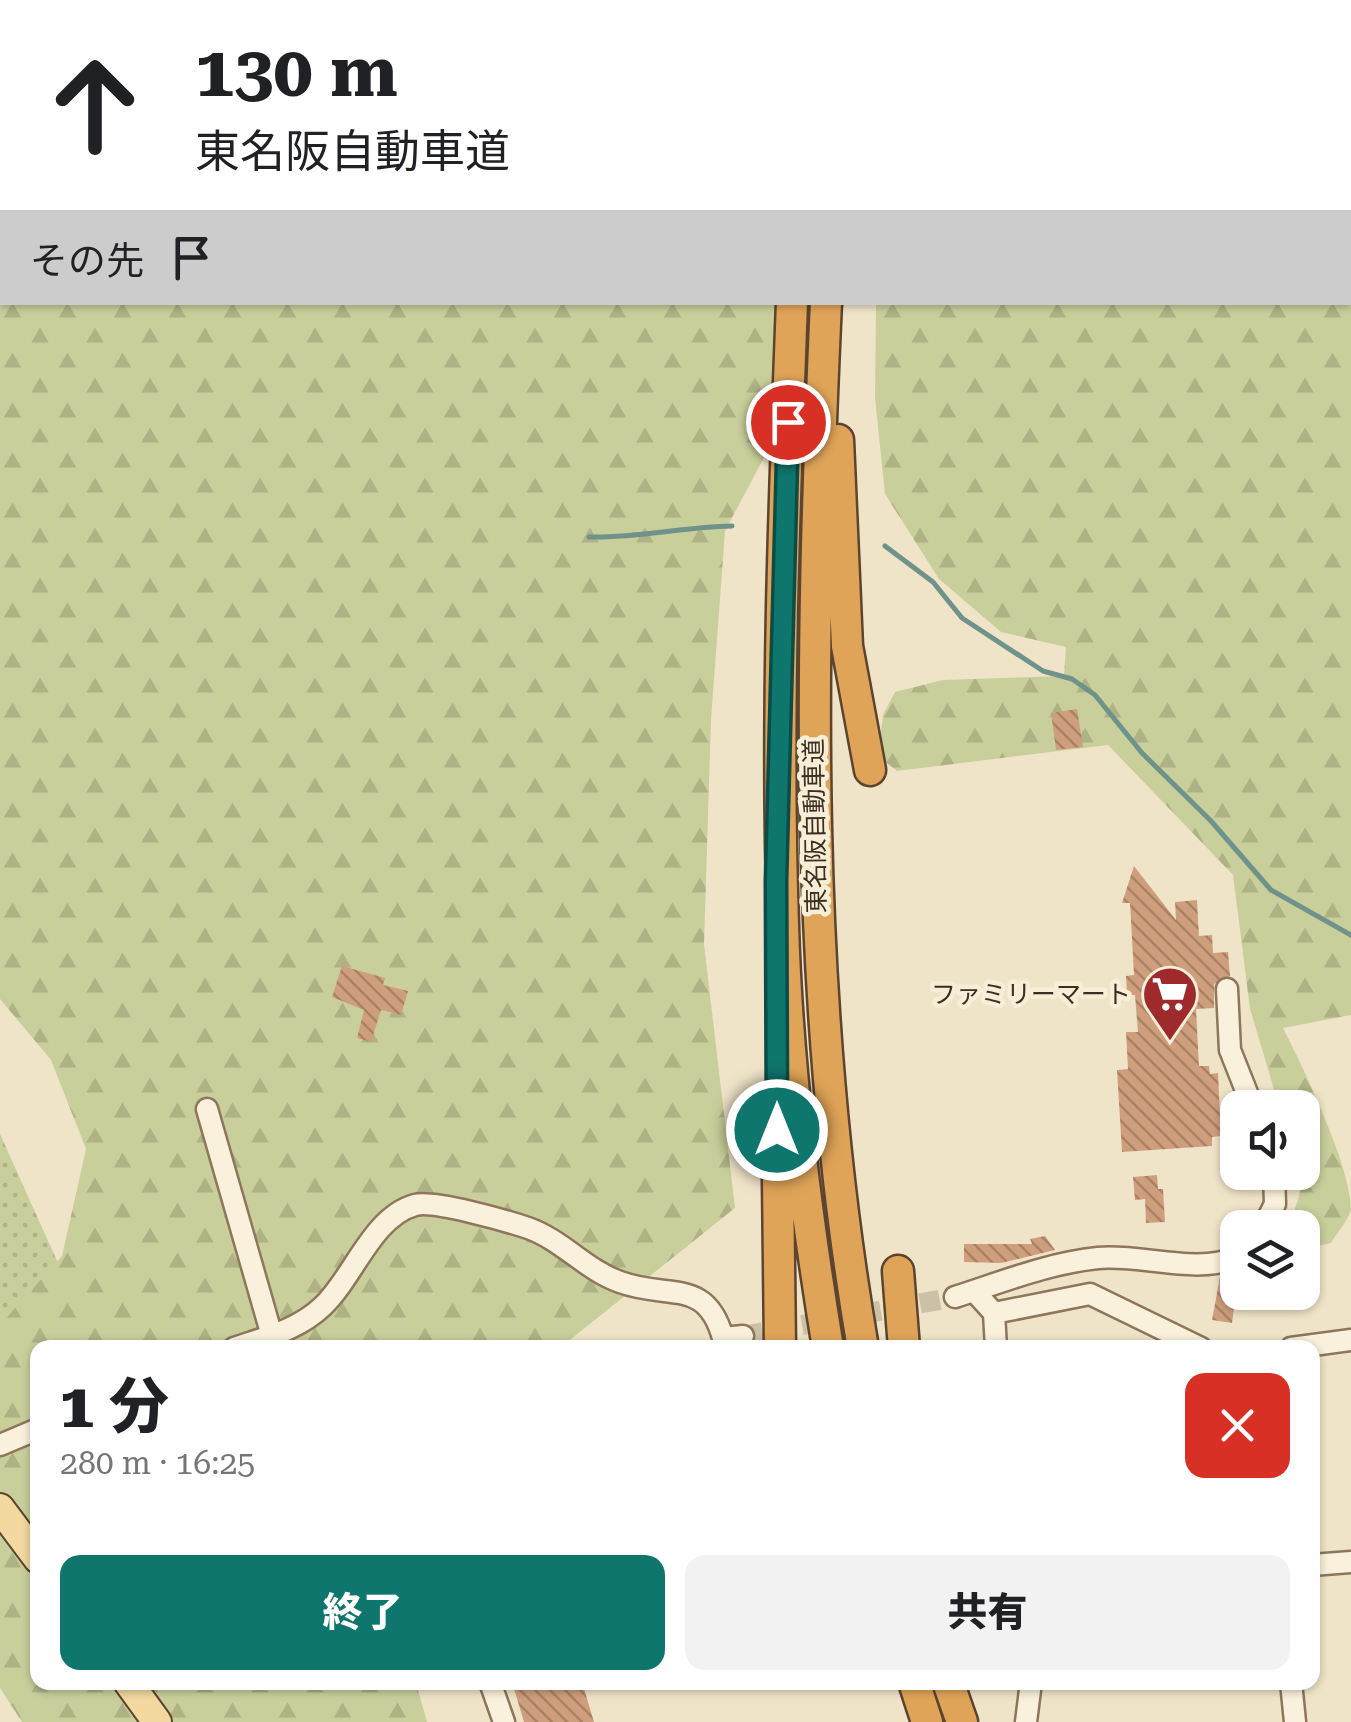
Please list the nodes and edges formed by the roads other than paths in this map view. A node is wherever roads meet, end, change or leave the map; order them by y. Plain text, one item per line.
1 (792, 305) edge
2 (829, 305) edge
3 (829, 305) edge
4 (870, 770) dead end
5 (780, 808) junction
6 (1227, 989) dead end
7 (1246, 1090) edge
8 (207, 1110) dead end
9 (1220, 1262) edge
10 (898, 1271) dead end
11 (994, 1314) junction
12 (272, 1336) junction
13 (743, 1336) dead end
14 (259, 1340) edge
15 (780, 1340) edge
16 (827, 1340) edge
17 (862, 1340) edge
18 (903, 1340) edge
19 (996, 1340) edge
20 (1185, 1340) edge
21 (1351, 1340) edge
22 (1320, 1344) edge
23 (30, 1433) edge
24 (0, 1446) edge
25 (0, 1508) edge
26 (30, 1548) edge
27 (1351, 1562) edge
28 (1320, 1564) edge
29 (134, 1690) edge
30 (493, 1690) edge
31 (917, 1690) edge
32 (951, 1690) edge
33 (962, 1690) edge
34 (1030, 1690) edge
35 (1292, 1690) edge
36 (157, 1722) edge
37 (504, 1722) edge
38 (927, 1722) edge
39 (962, 1722) edge
40 (970, 1722) edge
41 (1026, 1722) edge
42 (1295, 1722) edge

1 - 5 highway, 東名阪自動車道
2 - 4 highway
3 - 17 highway, 東名阪自動車道
5 - 15 highway
5 - 16 highway, 東名阪自動車道
6 - 7 street
8 - 12 street
9 - 11 street
10 - 18 highway
11 - 19 street
11 - 20 street
12 - 13 street
12 - 14 street
21 - 22 street
23 - 24 street
25 - 26 main road
27 - 28 street
29 - 36 main road
30 - 37 street
31 - 38 highway
32 - 39 highway
33 - 40 highway
34 - 41 street
35 - 42 street

